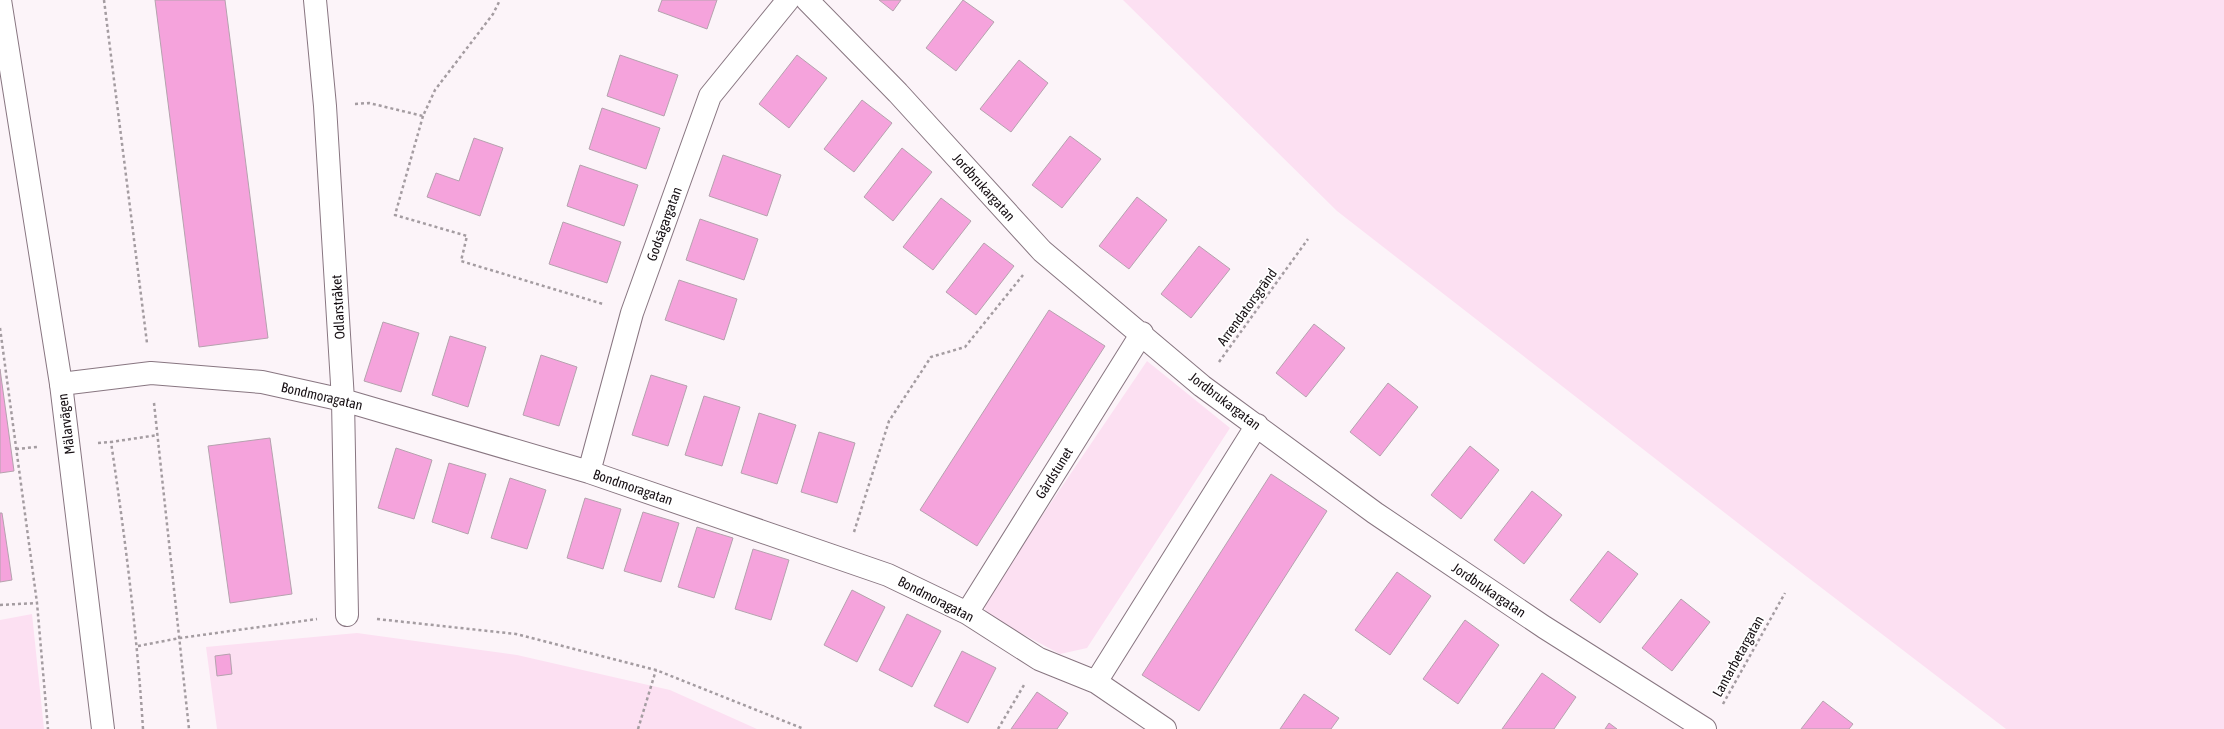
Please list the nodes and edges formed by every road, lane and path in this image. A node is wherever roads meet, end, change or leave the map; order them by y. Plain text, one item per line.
1 (0, 0) edge
2 (314, 0) edge
3 (500, 0) edge
4 (788, 0) edge
5 (807, 0) edge
6 (0, 68) edge
7 (325, 106) junction
8 (423, 116) junction
9 (19, 120) junction
10 (1308, 239) dead end
11 (1042, 251) junction
12 (632, 312) junction
13 (0, 328) edge
14 (1142, 333) junction
15 (61, 384) junction
16 (1202, 386) junction
17 (343, 400) junction
18 (1257, 425) junction
19 (158, 435) dead end
20 (589, 472) junction
21 (846, 559) junction
22 (1785, 593) dead end
23 (38, 603) junction
24 (0, 605) edge
25 (967, 613) junction
26 (347, 615) junction
27 (138, 646) junction
28 (1039, 659) junction
29 (656, 670) junction
30 (1096, 682) junction
31 (1720, 709) dead end
32 (48, 729) edge
33 (103, 729) edge
34 (143, 729) edge
35 (638, 729) edge
36 (804, 729) edge
37 (998, 729) edge
38 (1165, 729) edge
39 (1705, 729) edge

1 - 9 street, Mälarvägen
2 - 7 street, Odlarstråket
3 - 8 path
4 - 12 street, Godsägargatan
5 - 11 street, Jordbrukargatan
6 - 9 street, Mälarvägen
7 - 8 path
7 - 17 street, Odlarstråket
8 - 12 path
9 - 15 street, Mälarvägen
10 - 16 path, Arrendatorsgränd
11 - 14 street, Jordbrukargatan
11 - 21 path
12 - 20 street, Godsägargatan
13 - 23 path
14 - 16 street, Jordbrukargatan
14 - 25 street, Gårdstunet
15 - 17 street, Bondmoragatan
15 - 33 street, Mälarvägen
16 - 18 street, Jordbrukargatan
17 - 20 street, Bondmoragatan
17 - 26 street, Odlarstråket
18 - 30 street
18 - 39 street, Jordbrukargatan
19 - 27 path
20 - 21 street, Bondmoragatan
21 - 25 street, Bondmoragatan
22 - 31 path, Lantarbetargatan
23 - 24 path
23 - 32 path
25 - 28 street, Bondmoragatan
26 - 27 path
26 - 29 path
27 - 34 path
28 - 30 street, Bondmoragatan
28 - 37 path
29 - 35 path
29 - 36 path
30 - 38 street, Bondmoragatan

